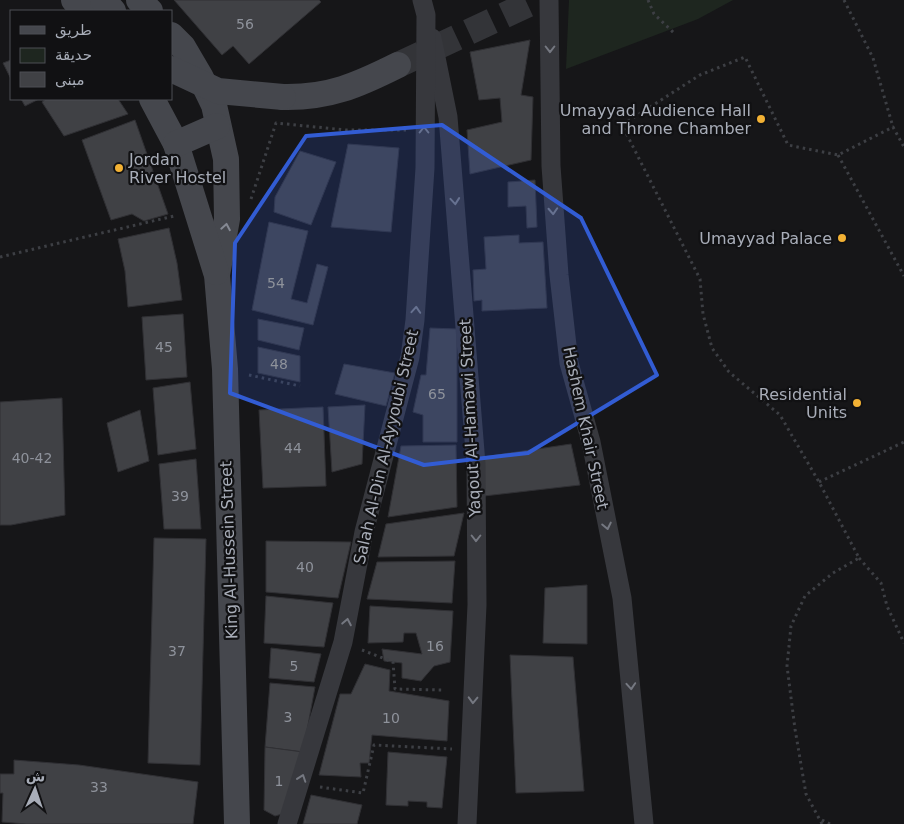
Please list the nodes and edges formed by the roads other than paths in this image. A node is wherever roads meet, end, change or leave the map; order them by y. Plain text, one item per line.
1 (74, 0) edge
2 (103, 0) edge
3 (139, 0) edge
4 (549, 0) edge
5 (424, 8) edge
6 (83, 10) edge
7 (112, 10) edge
8 (149, 10) edge
9 (172, 36) edge
10 (398, 65) tunnel mouth
11 (172, 69) edge
12 (153, 100) edge
13 (217, 126) junction
14 (176, 144) junction
15 (425, 168) junction
16 (453, 175) junction
17 (218, 276) junction
18 (237, 824) edge
19 (286, 824) edge
20 (467, 824) edge
21 (644, 824) edge

1 - 6 main road
2 - 7 main road
3 - 8 main road
4 -> 21 street, Hashem Khair Street
15 -> 5 street, Salah Al-Din Al-Ayyoubi Street
5 - 16 street, Yaqout Al-Hamawi Street
9 - 13 main road, King Al-Hussein Street
10 - 11 main road, bridge
12 - 14 main road, King Al-Hussein Street
13 - 14 main road
17 -> 13 main road, King Al-Hussein Street
14 - 17 main road, King Al-Hussein Street
15 - 16 street
19 -> 15 street, Salah Al-Din Al-Ayyoubi Street
16 -> 20 street, Yaqout Al-Hamawi Street
17 - 18 main road, King Al-Hussein Street

